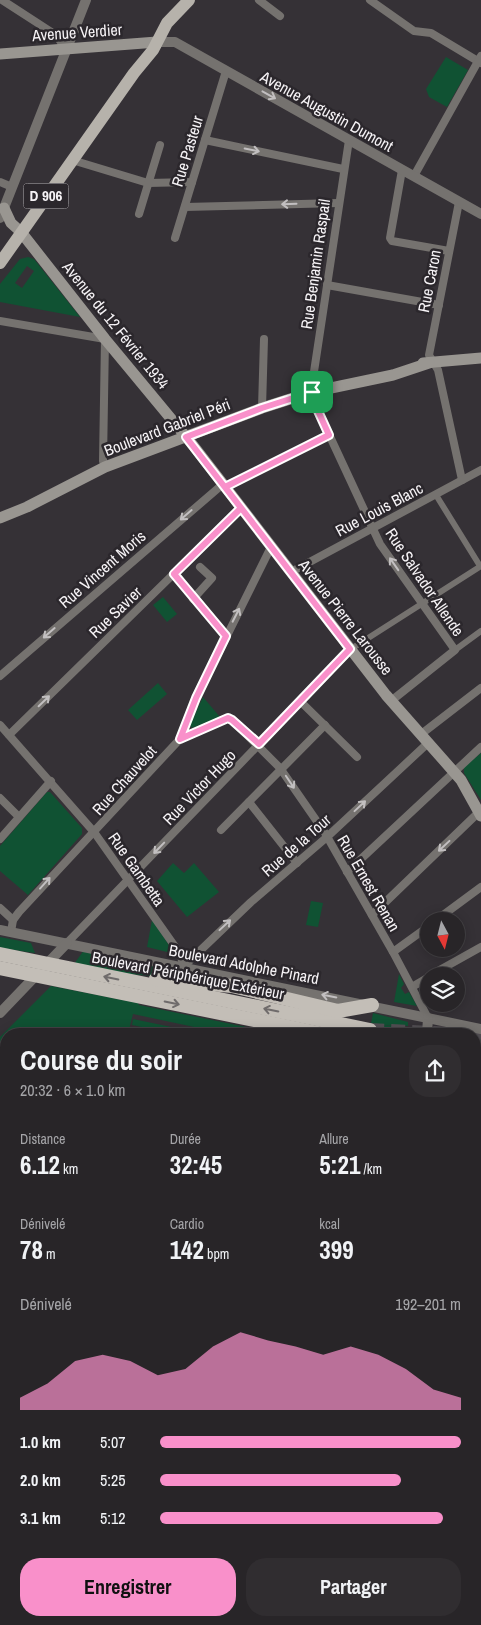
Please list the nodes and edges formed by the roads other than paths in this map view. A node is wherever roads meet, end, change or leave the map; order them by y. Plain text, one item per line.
1 (2, 0) edge
2 (86, 0) edge
3 (259, 0) edge
4 (370, 0) edge
5 (185, 5) edge
6 (280, 16) dead end
7 (157, 42) junction
8 (65, 48) junction
9 (0, 54) edge
10 (480, 60) edge
11 (226, 72) junction
12 (205, 140) junction
13 (348, 140) junction
14 (160, 145) dead end
15 (72, 160) junction
16 (343, 169) junction
17 (402, 170) junction
18 (414, 176) junction
19 (0, 182) edge
20 (192, 182) junction
21 (148, 183) junction
22 (12, 187) junction
23 (459, 202) junction
24 (338, 204) junction
25 (184, 207) junction
26 (1, 210) edge
27 (139, 214) dead end
28 (481, 214) edge
29 (21, 232) junction
30 (175, 238) dead end
31 (449, 252) junction
32 (0, 263) edge
33 (326, 286) junction
34 (439, 305) junction
35 (0, 320) edge
36 (105, 339) junction
37 (264, 339) dead end
38 (481, 358) edge
39 (432, 363) junction
40 (312, 392) junction
41 (262, 408) junction
42 (329, 435) junction
43 (186, 437) junction
44 (105, 467) junction
45 (481, 470) edge
46 (462, 480) junction
47 (224, 485) junction
48 (436, 495) junction
49 (241, 508) junction
50 (0, 518) edge
51 (372, 528) junction
52 (271, 547) junction
53 (481, 566) edge
54 (200, 567) dead end
55 (290, 572) junction
56 (174, 574) junction
57 (193, 599) junction
58 (422, 604) junction
59 (481, 631) edge
60 (226, 636) junction
61 (350, 649) junction
62 (455, 650) junction
63 (0, 676) edge
64 (481, 688) edge
65 (300, 701) junction
66 (391, 701) junction
67 (0, 725) edge
68 (324, 725) junction
69 (9, 735) junction
70 (180, 739) junction
71 (424, 739) junction
72 (259, 744) junction
73 (481, 747) edge
74 (357, 757) dead end
75 (280, 768) junction
76 (454, 772) junction
77 (50, 781) junction
78 (0, 798) edge
79 (249, 802) junction
80 (480, 814) edge
81 (19, 817) junction
82 (221, 830) dead end
83 (94, 832) junction
84 (327, 837) junction
85 (0, 839) edge
86 (297, 863) junction
87 (347, 872) junction
88 (128, 881) junction
89 (481, 887) edge
90 (0, 908) edge
91 (447, 912) edge
92 (372, 915) junction
93 (13, 920) junction
94 (0, 930) edge
95 (11, 932) junction
96 (420, 932) edge
97 (65, 946) junction
98 (481, 947) edge
99 (393, 952) junction
100 (0, 954) edge
101 (183, 967) junction
102 (446, 967) edge
103 (0, 968) edge
104 (131, 982) junction
105 (420, 982) edge
106 (412, 987) junction
107 (372, 1005) junction
108 (428, 1012) edge
109 (0, 1013) edge
110 (428, 1018) junction
111 (294, 1028) edge
112 (360, 1028) edge
113 (427, 1028) edge
114 (476, 1028) edge

1 - 8 street
2 - 8 street
3 - 6 street
4 - 10 street
5 - 7 main road, D 906
7 - 8 main road, Avenue Verdier
7 - 11 street, Avenue Augustin Dumont
7 - 15 main road, D 906
8 - 9 main road, Avenue Verdier
8 - 22 street
10 - 18 street
11 - 12 street, Rue Pasteur
11 -> 13 street, Avenue Augustin Dumont
12 -> 16 street
12 - 20 street, Rue Pasteur
13 - 16 street, Rue Benjamin Raspail
13 - 17 street, Avenue Augustin Dumont
14 - 21 street
15 - 21 street
15 - 29 main road, D 906
16 - 24 street, Rue Benjamin Raspail
17 - 18 street, Avenue Augustin Dumont
17 - 31 street
18 - 23 street, Avenue Augustin Dumont
19 - 22 street
20 - 21 street
20 - 25 street, Rue Pasteur
21 - 27 street
22 - 26 street
23 - 28 street, Avenue Augustin Dumont
23 - 31 street, Rue Caron
24 -> 25 street
24 - 33 street, Rue Benjamin Raspail
25 - 30 street, Rue Pasteur
26 - 29 main road, Avenue du 12 Février 1934
29 - 32 main road, D 906
29 - 36 main road, Avenue du 12 Février 1934
31 - 34 street, Rue Caron
33 - 34 street
33 - 40 street, Rue Benjamin Raspail
34 - 39 street, Rue Caron
35 - 36 street
36 - 43 main road, Avenue du 12 Février 1934
36 - 44 street
37 - 41 street
38 - 39 main road, Boulevard Gabriel Péri
39 - 40 main road, Boulevard Gabriel Péri
39 - 46 street, Rue Caron
40 - 41 main road, Boulevard Gabriel Péri
40 - 42 street, Rue Salvador Allende
41 - 43 main road, Boulevard Gabriel Péri
42 - 47 street, Rue Vincent Moris
42 - 51 street, Rue Salvador Allende
43 - 44 main road, Boulevard Gabriel Péri
43 - 47 main road, Avenue Pierre Larousse
44 - 50 main road, Boulevard Gabriel Péri
45 - 46 street, Rue Louis Blanc
46 - 48 street, Rue Louis Blanc
47 - 49 main road, Avenue Pierre Larousse
47 -> 63 street, Rue Vincent Moris
48 - 51 street, Rue Louis Blanc
48 - 53 street
49 - 52 main road, Avenue Pierre Larousse
49 - 56 street, Rue Savier
51 - 55 street, Rue Louis Blanc
58 -> 51 street, Rue Salvador Allende
52 - 55 main road, Avenue Pierre Larousse
60 -> 52 street, Rue Chauvelot
53 - 58 street
54 - 57 street
55 - 61 main road, Avenue Pierre Larousse
56 - 57 street
69 -> 56 street, Rue Savier
57 - 60 street
58 - 61 street
58 - 62 street, Rue Salvador Allende
59 - 62 street
60 - 70 street, Rue Chauvelot
61 - 65 street, Rue Victor Hugo
61 - 66 main road, Avenue Pierre Larousse
62 - 66 street
64 - 71 street, Rue de la Tour
65 - 68 street
65 - 72 street, Rue Victor Hugo
66 - 71 main road, Avenue Pierre Larousse
67 - 69 street, Rue Gambetta
68 - 74 street
68 - 75 street
69 - 77 street, Rue Gambetta
70 - 72 street, Rue Ernest Renan
70 - 83 street, Rue Chauvelot
71 - 76 main road, Avenue Pierre Larousse
84 -> 71 street, Rue de la Tour
72 - 75 street, Rue Ernest Renan
72 -> 88 street, Rue Victor Hugo
73 - 76 street
75 - 79 street
75 -> 84 street, Rue Ernest Renan
76 - 80 main road, Avenue Pierre Larousse
76 - 87 street
77 - 81 street
77 - 83 street, Rue Gambetta
78 - 81 street
79 - 82 street
79 - 86 street
80 -> 92 street
81 - 85 street
83 - 88 street, Rue Gambetta
93 -> 83 street, Rue Chauvelot
84 - 86 street, Rue de la Tour
84 - 87 street, Rue Ernest Renan
101 -> 86 street, Rue de la Tour
87 - 92 street, Rue Ernest Renan
88 - 97 street, Rue Victor Hugo
88 - 101 street, Rue Gambetta
89 - 91 street
90 - 93 street
92 - 99 street, Rue Ernest Renan
93 - 95 street
94 - 95 street, Boulevard Adolphe Pinard
95 - 97 street, Boulevard Adolphe Pinard
96 - 99 street
97 - 101 street, Boulevard Adolphe Pinard
97 - 109 street
98 - 102 street
99 - 106 street, Rue Ernest Renan
104 -> 100 highway, Boulevard Périphérique Extérieur
107 -> 101 street, Boulevard Adolphe Pinard
103 -> 111 highway
104 - 107 highway
112 -> 104 highway, Boulevard Périphérique Extérieur
105 - 106 street
106 - 110 street, Rue Ernest Renan
107 - 110 street, Boulevard Adolphe Pinard
108 - 110 street
110 - 113 street
110 - 114 street, Boulevard Adolphe Pinard

